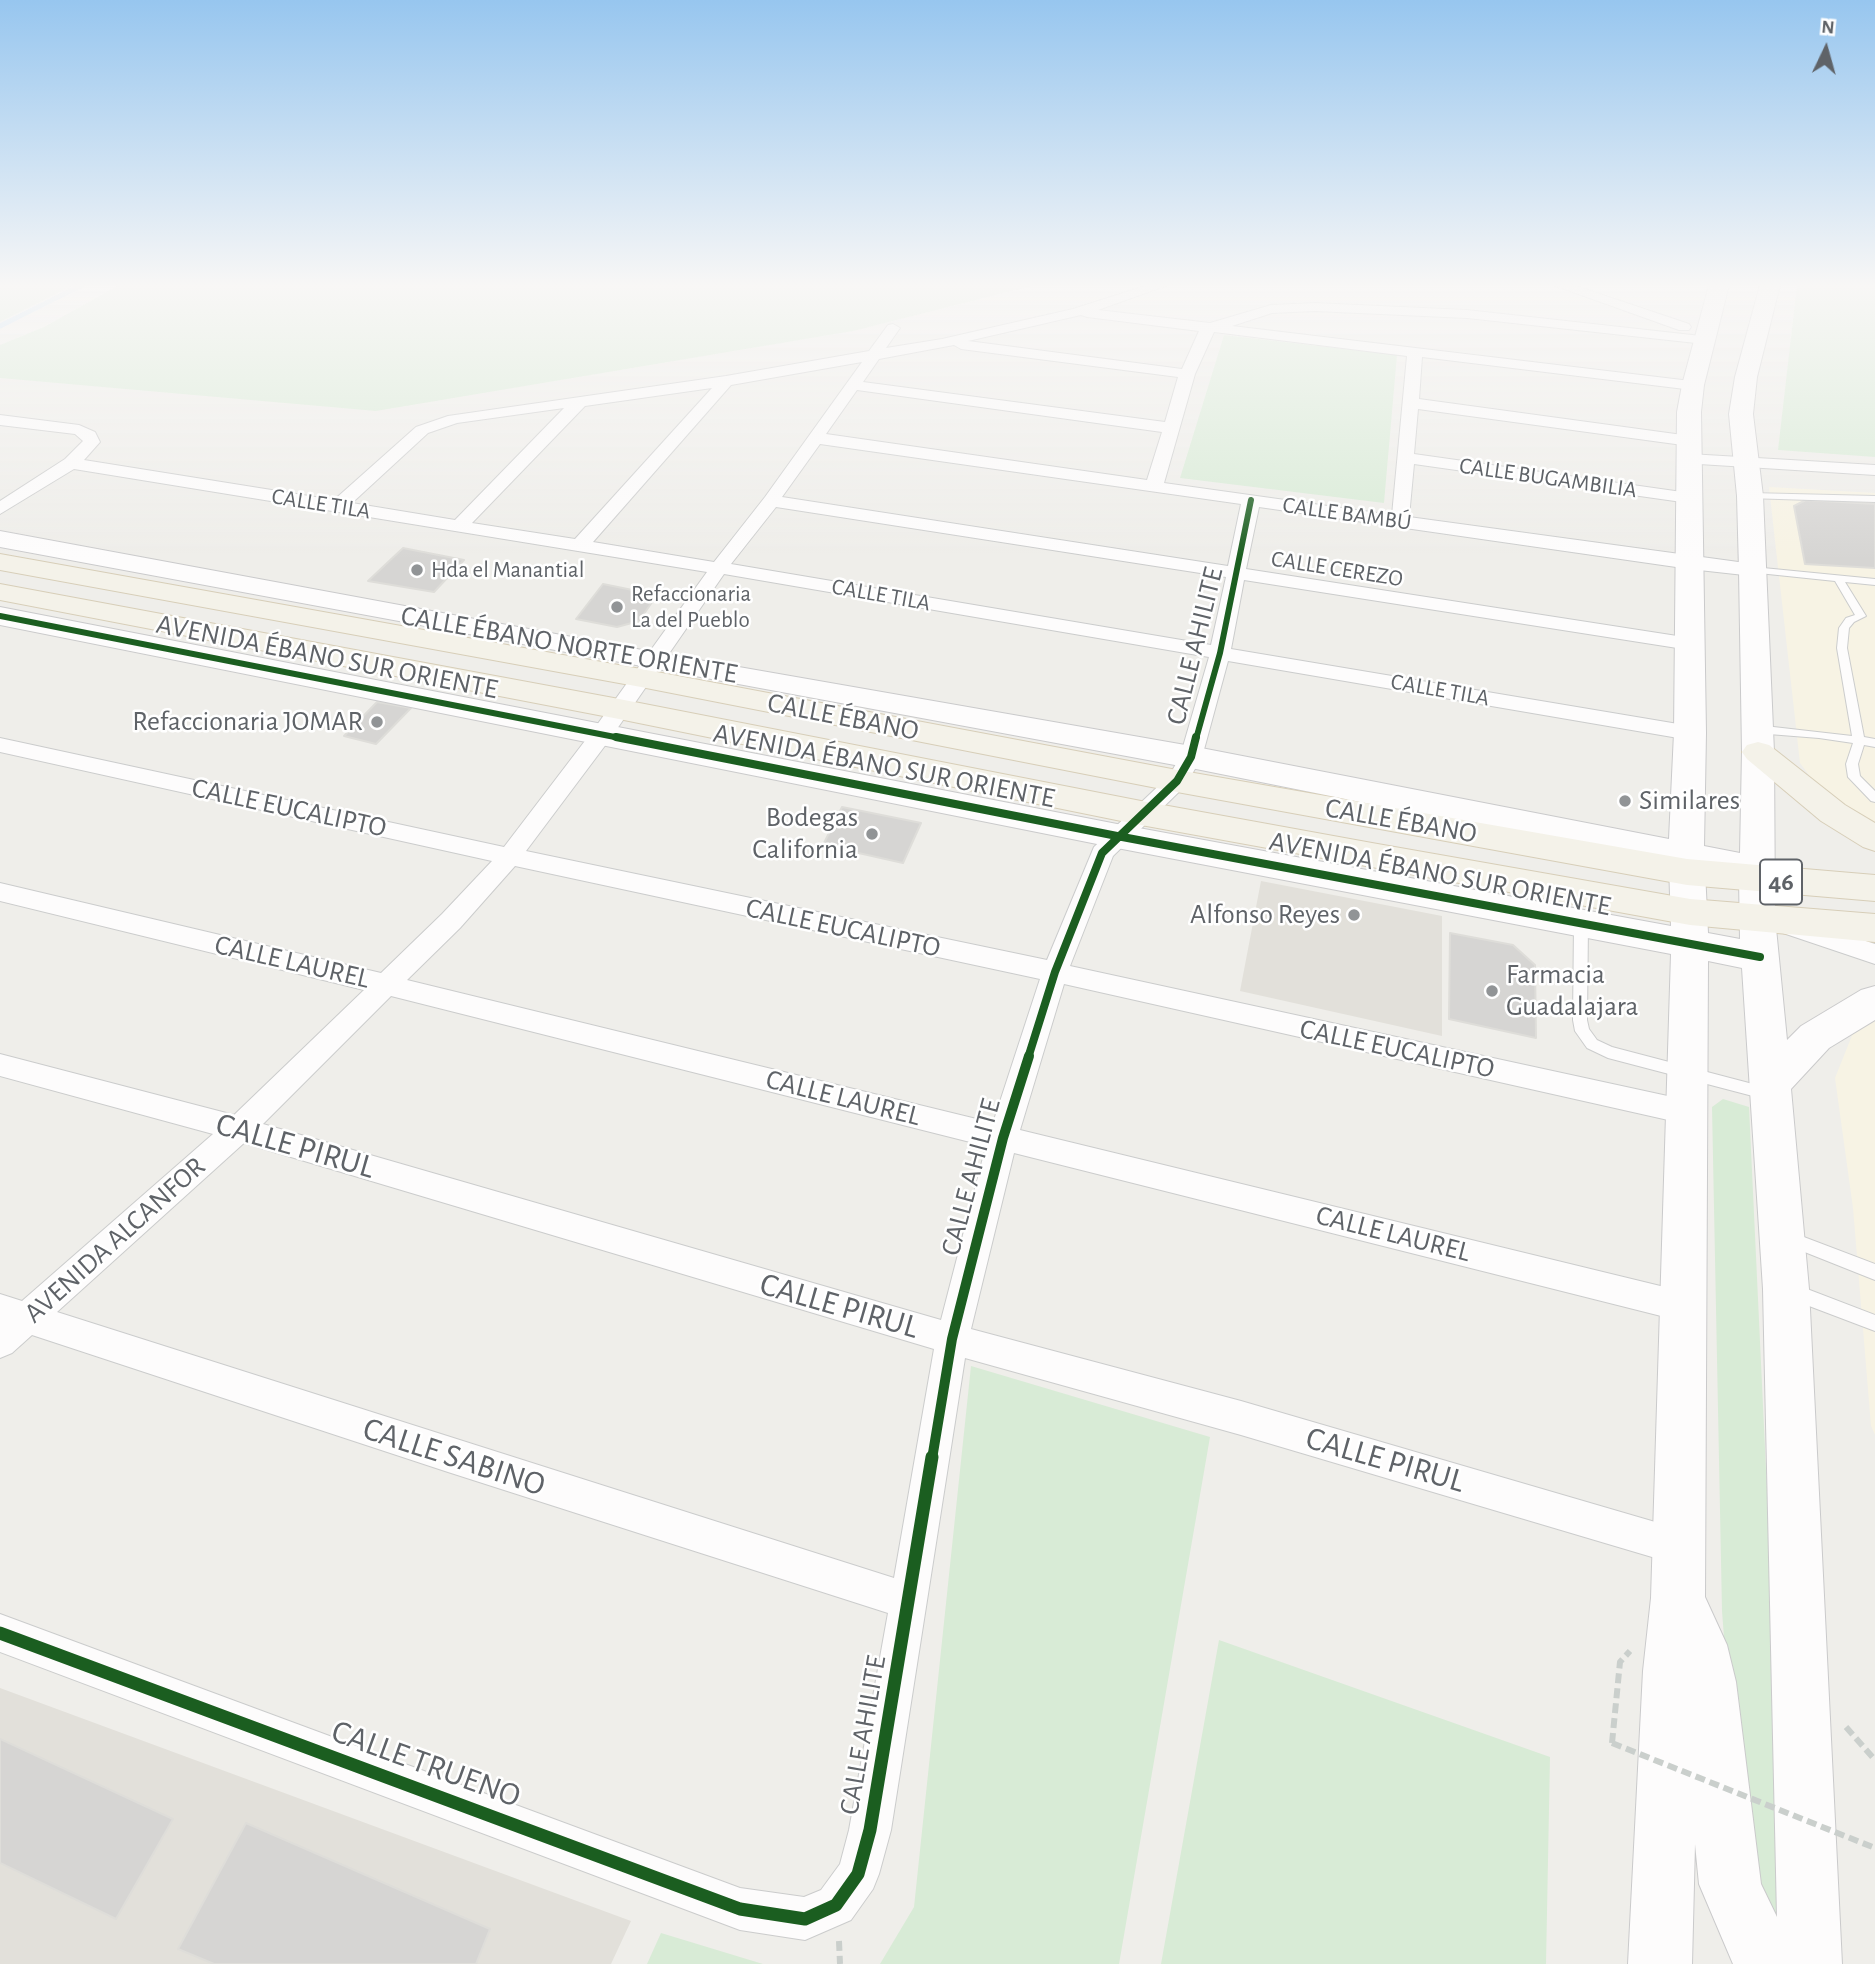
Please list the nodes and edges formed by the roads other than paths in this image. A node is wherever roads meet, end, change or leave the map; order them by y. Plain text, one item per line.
1 (749, 377) edge
2 (860, 377) edge
3 (1186, 377) edge
4 (1413, 377) edge
5 (1477, 377) edge
6 (1711, 377) edge
7 (1746, 377) edge
8 (726, 381) junction
9 (854, 385) junction
10 (581, 400) junction
11 (1412, 402) junction
12 (0, 420) edge
13 (1170, 428) junction
14 (816, 438) junction
15 (1408, 458) junction
16 (71, 463) junction
17 (1875, 470) edge
18 (1713, 475) junction
19 (1154, 486) junction
20 (1875, 486) edge
21 (1875, 499) edge
22 (1251, 500) junction
23 (771, 501) junction
24 (338, 506) junction
25 (0, 509) edge
26 (1400, 521) junction
27 (458, 527) junction
28 (0, 539) edge
29 (579, 546) junction
30 (0, 562) edge
31 (1689, 563) junction
32 (719, 568) junction
33 (1753, 570) junction
34 (1237, 573) junction
35 (1839, 580) junction
36 (1875, 582) edge
37 (0, 592) edge
38 (0, 616) edge
39 (1690, 644) junction
40 (1220, 653) junction
41 (647, 669) junction
42 (611, 722) junction
43 (1690, 733) junction
44 (1757, 741) junction
45 (1859, 742) junction
46 (1875, 743) edge
47 (0, 745) edge
48 (1184, 769) junction
49 (1875, 798) edge
50 (1141, 813) junction
51 (1116, 836) junction
52 (1875, 839) edge
53 (510, 856) junction
54 (1875, 888) edge
55 (0, 892) edge
56 (1688, 896) junction
57 (1762, 909) junction
58 (1581, 924) junction
59 (1875, 929) edge
60 (1875, 954) edge
61 (1055, 972) junction
62 (387, 985) junction
63 (1875, 1001) edge
64 (0, 1065) edge
65 (1770, 1089) junction
66 (1687, 1092) junction
67 (239, 1129) junction
68 (1003, 1138) junction
69 (1782, 1236) junction
70 (1875, 1272) edge
71 (1786, 1289) junction
72 (1685, 1307) junction
73 (14, 1313) edge
74 (1875, 1323) edge
75 (952, 1339) junction
76 (0, 1342) edge
77 (1678, 1572) junction
78 (909, 1601) junction
79 (0, 1633) edge
80 (836, 1905) joint
81 (1660, 1964) edge
82 (1767, 1964) edge
83 (1810, 1964) edge

1 - 8 street
2 - 9 street, AVENIDA ALCANFOR
3 - 13 street
4 - 11 street
5 - 18 street
6 - 18 street
7 - 18 street
8 - 10 street
8 - 29 street
9 - 13 street
9 - 14 street, AVENIDA ALCANFOR
10 - 24 street
10 - 27 street
11 - 15 street
11 - 18 street
12 - 16 street
13 - 19 street
14 - 19 street, CALLE BAMBÚ
14 - 23 street, AVENIDA ALCANFOR
15 - 18 street, CALLE BUGAMBILIA
15 - 26 street
16 - 24 street, CALLE TILA
16 - 25 street
17 - 18 street
18 - 20 street
18 - 21 lane
18 - 31 street
18 - 33 street
19 - 22 street, CALLE BAMBÚ
22 - 26 street, CALLE BAMBÚ
22 - 34 street, CALLE AHILITE
23 - 32 street, AVENIDA ALCANFOR
23 - 34 street, CALLE CEREZO
24 - 27 street, CALLE TILA
26 - 31 street, CALLE BAMBÚ
27 - 29 street, CALLE TILA
28 - 41 street, CALLE ÉBANO NORTE ORIENTE
29 - 32 street, CALLE TILA
30 - 41 main road, CALLE ÉBANO / 46
31 - 33 street, CALLE BAMBÚ
31 - 39 street
32 - 40 street, CALLE TILA
32 - 41 street, AVENIDA ALCANFOR
33 - 35 lane
33 - 44 street
34 - 39 street, CALLE CEREZO
34 - 40 street, CALLE AHILITE
35 - 36 lane
35 - 45 lane
37 - 42 main road, CALLE ÉBANO / 46
38 - 42 street, AVENIDA ÉBANO SUR ORIENTE
39 - 43 street
40 - 43 street, CALLE TILA
40 - 48 street, CALLE AHILITE
41 - 42 street, AVENIDA ALCANFOR
41 - 48 main road, CALLE ÉBANO / 46
42 - 50 main road, CALLE ÉBANO / 46
42 - 51 street, AVENIDA ÉBANO SUR ORIENTE
42 - 53 street, AVENIDA ALCANFOR
43 - 56 street
44 - 45 lane
44 - 52 main road
44 - 57 street
45 - 46 lane
45 - 49 lane
47 - 53 street, CALLE EUCALIPTO
48 - 50 street, CALLE AHILITE
48 - 56 main road, CALLE ÉBANO / 46
50 - 51 street, CALLE AHILITE
50 - 56 main road, CALLE ÉBANO / 46
51 - 58 street, AVENIDA ÉBANO SUR ORIENTE
51 - 61 street, CALLE AHILITE
53 - 61 street, CALLE EUCALIPTO
53 - 62 street, AVENIDA ALCANFOR
54 - 57 main road, 46
55 - 62 street, CALLE LAUREL
56 - 57 main road, 46
56 - 57 street
56 - 58 street, AVENIDA ÉBANO SUR ORIENTE
56 - 66 street
57 - 59 main road, 46
57 - 60 street
57 - 65 street
58 - 66 lane
61 - 66 street, CALLE EUCALIPTO
61 - 68 street, CALLE AHILITE
62 - 67 street, AVENIDA ALCANFOR
62 - 68 street, CALLE LAUREL
63 - 65 street
64 - 67 street, CALLE PIRUL
65 - 66 lane
65 - 69 street
66 - 72 street
67 - 73 street, AVENIDA ALCANFOR
67 - 75 street, CALLE PIRUL
68 - 72 street, CALLE LAUREL
68 - 75 street, CALLE AHILITE
69 - 70 lane
69 - 71 street
71 - 74 lane
71 - 83 street
72 - 77 street
73 - 76 street, AVENIDA ALCANFOR
73 - 78 street, CALLE SABINO
75 - 77 street, CALLE PIRUL
75 - 78 street, CALLE AHILITE
77 - 81 street
77 - 82 street
78 - 80 street, CALLE AHILITE
79 - 80 street, CALLE TRUENO

